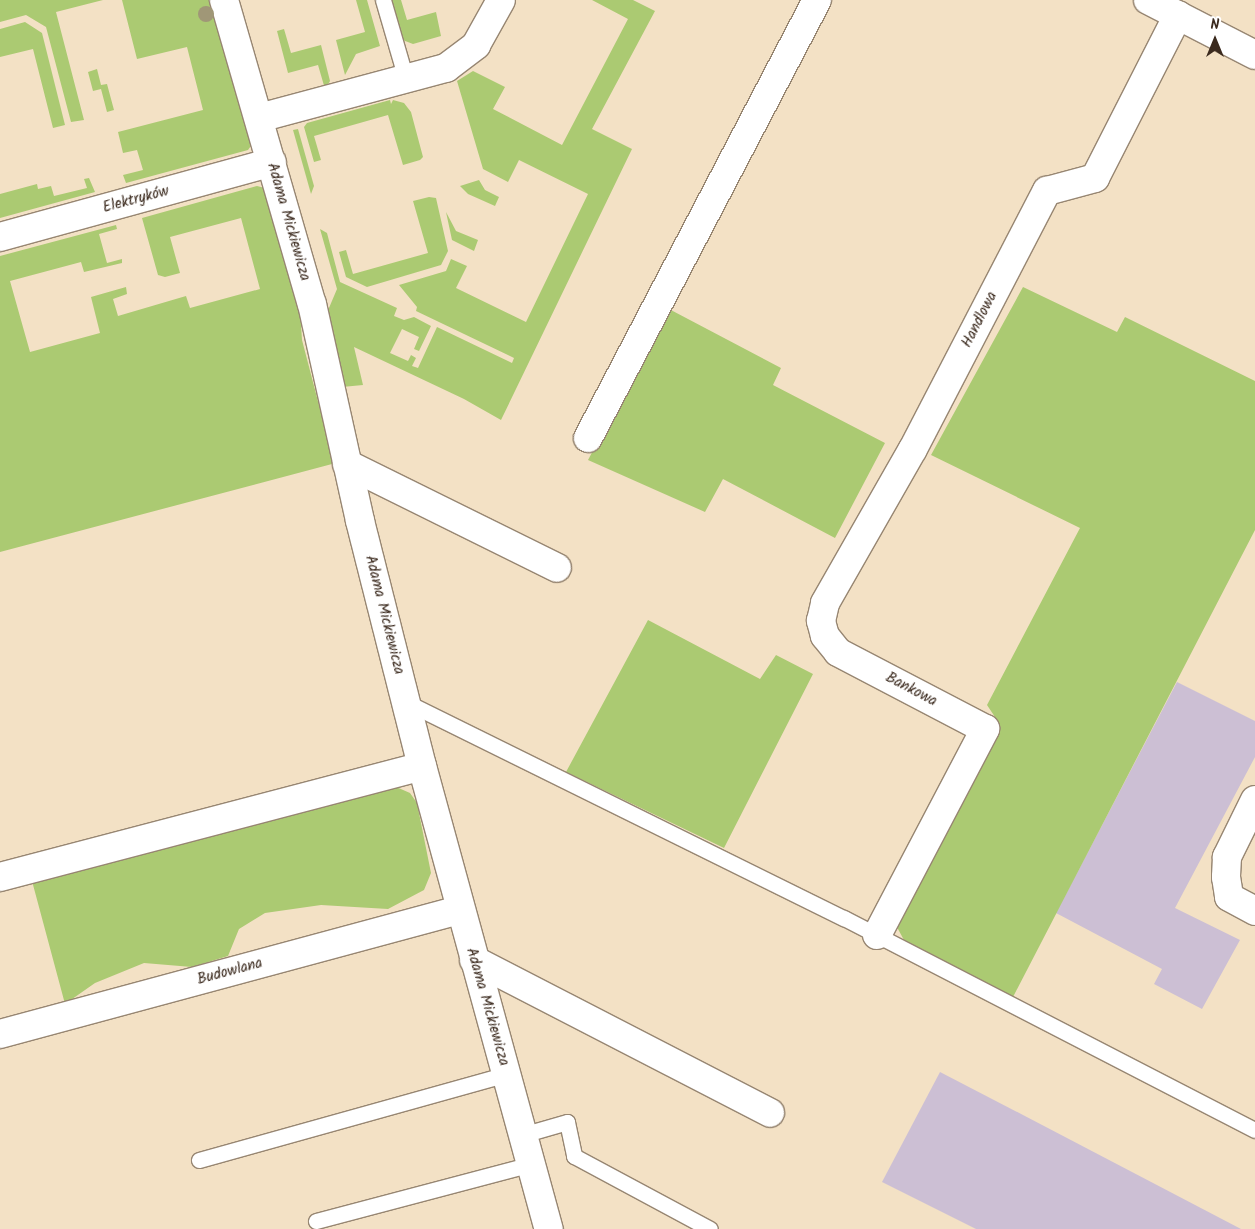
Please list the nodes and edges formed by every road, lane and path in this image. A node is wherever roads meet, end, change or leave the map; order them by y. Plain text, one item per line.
1 (224, 0) edge
2 (383, 0) edge
3 (501, 0) edge
4 (817, 0) edge
5 (1148, 0) edge
6 (1178, 15) junction
7 (1255, 55) edge
8 (406, 79) junction
9 (259, 118) junction
10 (272, 162) junction
11 (0, 237) edge
12 (588, 438) dead end
13 (347, 464) junction
14 (557, 568) dead end
15 (838, 652) joint
16 (406, 702) junction
17 (422, 766) junction
18 (1255, 800) edge
19 (0, 877) edge
20 (460, 910) junction
21 (1255, 911) edge
22 (878, 935) junction
23 (474, 960) junction
24 (0, 1034) edge
25 (506, 1074) junction
26 (770, 1113) dead end
27 (1255, 1130) edge
28 (522, 1134) junction
29 (200, 1160) dead end
30 (531, 1164) junction
31 (316, 1221) dead end
32 (549, 1229) edge
33 (710, 1229) edge

1 - 9 street, Adama Mickiewicza
2 - 8 lane
3 - 8 street
4 - 12 street
5 - 6 street
6 - 7 street
6 - 15 street, Handlowa
8 - 9 street
9 - 10 street, Adama Mickiewicza
10 - 11 street, Elektryków
10 - 13 street, Adama Mickiewicza
13 - 14 street
13 - 16 street, Adama Mickiewicza
15 - 22 street, Bankowa
16 - 17 street, Adama Mickiewicza
16 - 22 lane
17 - 19 street
17 - 20 street, Adama Mickiewicza
18 - 21 street
20 - 23 street, Adama Mickiewicza
20 - 24 street, Budowlana
22 - 27 lane
23 - 25 street, Adama Mickiewicza
23 - 26 street
25 - 28 street, Adama Mickiewicza
25 - 29 lane
28 - 30 street, Adama Mickiewicza
28 - 33 lane
30 - 31 lane
30 - 32 street, Adama Mickiewicza

